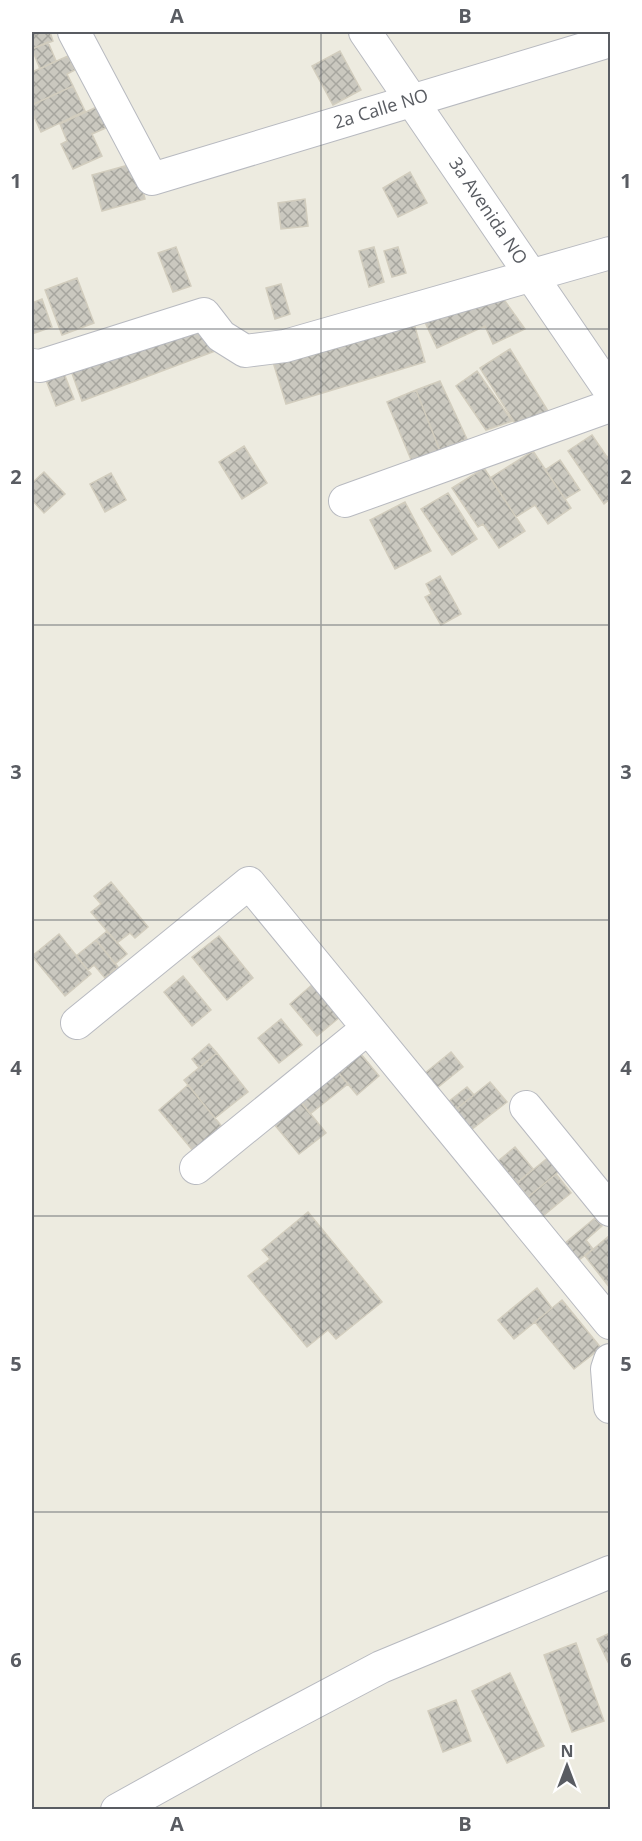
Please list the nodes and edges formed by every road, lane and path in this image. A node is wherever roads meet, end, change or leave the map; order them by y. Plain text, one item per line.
1 (74, 32) edge
2 (365, 32) edge
3 (610, 41) edge
4 (412, 100) junction
5 (610, 253) edge
6 (531, 275) junction
7 (32, 365) edge
8 (610, 391) edge
9 (610, 406) edge
10 (345, 501) dead end
11 (77, 1023) dead end
12 (368, 1028) junction
13 (526, 1107) dead end
14 (196, 1168) dead end
15 (610, 1210) edge
16 (610, 1323) edge
17 (610, 1360) edge
18 (610, 1407) edge
19 (610, 1572) edge
20 (117, 1809) edge

1 - 4 street, 2a Calle NO
2 - 4 street, 3a Avenida NO
3 - 4 street, 2a Calle NO
4 - 6 street, 3a Avenida NO
5 - 6 street
6 - 7 street
6 - 8 street, 3a Avenida NO
9 - 10 street
11 - 12 street
12 - 14 street
12 - 16 street
13 - 15 street
17 - 18 street
19 - 20 street

